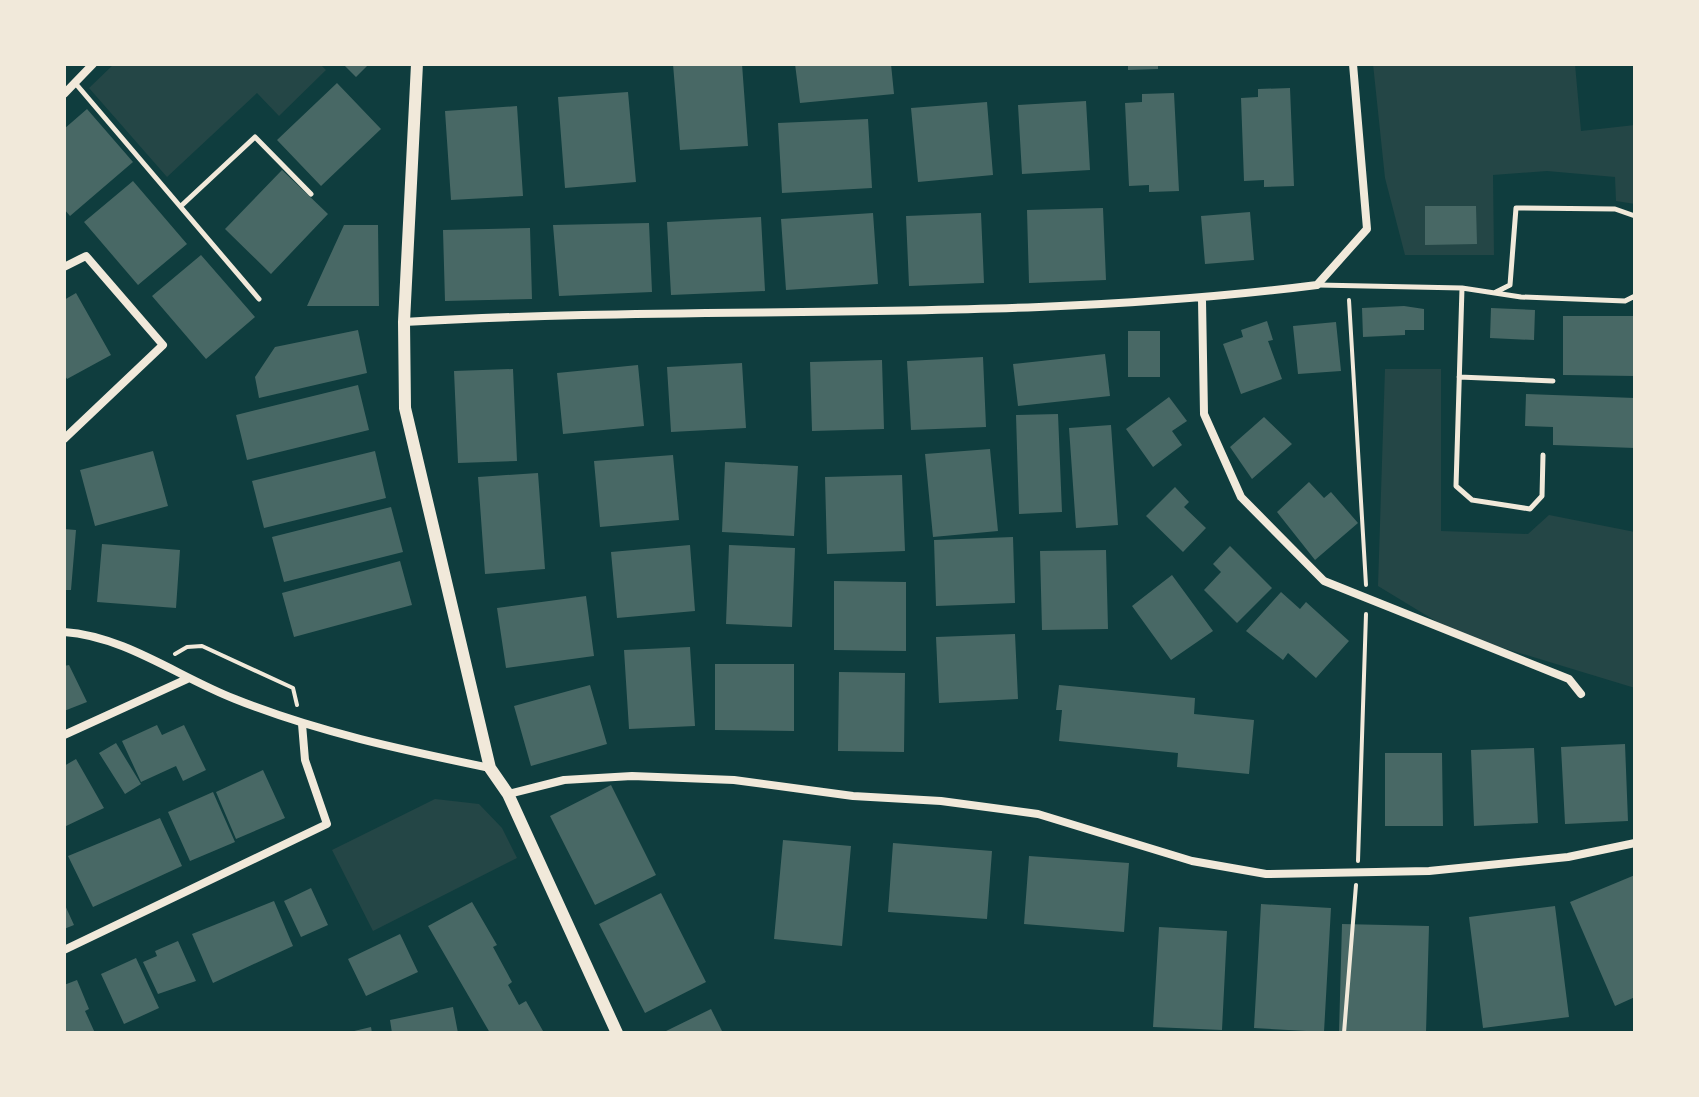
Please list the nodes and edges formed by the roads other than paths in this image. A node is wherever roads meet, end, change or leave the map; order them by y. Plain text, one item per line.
1 (93, 64) edge
2 (417, 64) edge
3 (1353, 64) edge
4 (76, 84) junction
5 (64, 94) edge
6 (311, 194) dead end
7 (181, 206) junction
8 (1635, 216) edge
9 (64, 267) edge
10 (1317, 285) junction
11 (1462, 288) junction
12 (1493, 293) junction
13 (1635, 296) edge
14 (259, 299) dead end
15 (1202, 300) junction
16 (404, 322) junction
17 (1459, 377) junction
18 (1553, 381) dead end
19 (64, 439) edge
20 (1543, 455) dead end
21 (64, 632) edge
22 (187, 679) junction
23 (1581, 694) dead end
24 (302, 724) junction
25 (64, 735) edge
26 (490, 768) junction
27 (508, 794) junction
28 (1635, 843) edge
29 (64, 950) edge
30 (617, 1033) edge

1 - 4 street
2 - 16 street
3 - 10 street
4 - 5 street
4 - 7 lane
6 - 7 lane
7 - 14 lane
8 - 12 lane
9 - 19 street
10 - 11 lane
10 - 15 street
11 - 12 lane
11 - 17 lane
12 - 13 lane
15 - 16 street
15 - 23 street
16 - 26 street
17 - 18 lane
17 - 20 lane
21 - 22 street
22 - 24 street
22 - 25 street
24 - 26 street
24 - 29 street
26 - 27 street
27 - 28 street
27 - 30 street

